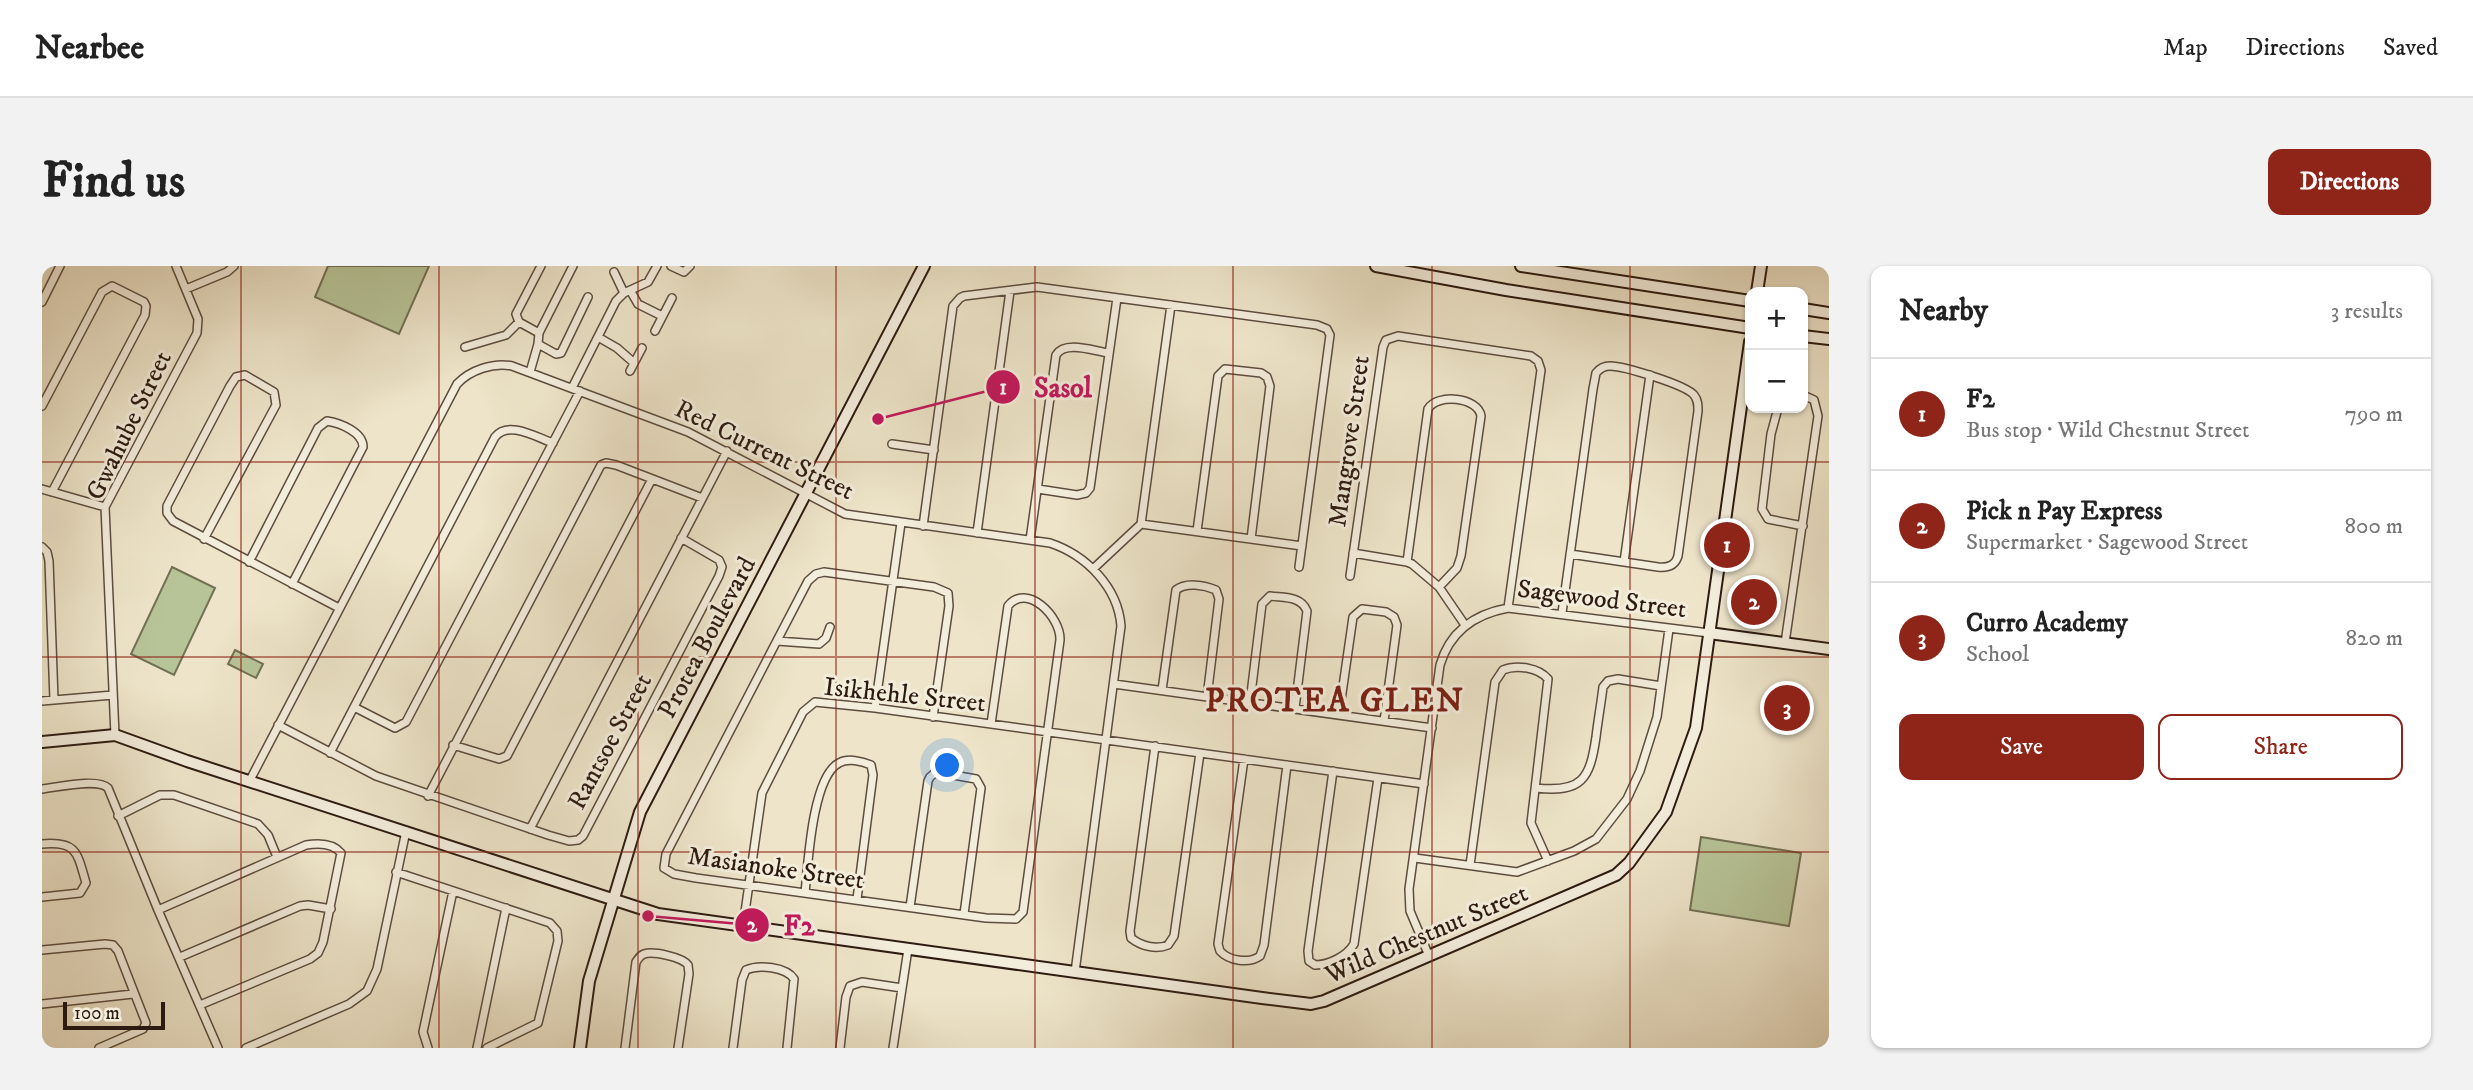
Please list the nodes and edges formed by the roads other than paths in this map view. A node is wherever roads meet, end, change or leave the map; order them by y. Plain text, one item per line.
1 (60, 266) edge
2 (176, 266) edge
3 (234, 266) edge
4 (541, 266) edge
5 (573, 266) edge
6 (657, 266) edge
7 (671, 266) edge
8 (690, 266) edge
9 (924, 266) edge
10 (1376, 266) edge
11 (1521, 266) edge
12 (1761, 266) edge
13 (614, 272) dead end
14 (1758, 287) edge
15 (186, 289) junction
16 (627, 291) junction
17 (1010, 291) junction
18 (588, 297) dead end
19 (672, 298) dead end
20 (1117, 298) junction
21 (1745, 301) edge
22 (42, 302) edge
23 (1174, 306) junction
24 (1808, 310) edge
25 (1829, 313) edge
26 (662, 316) junction
27 (519, 322) junction
28 (1745, 327) edge
29 (655, 331) dead end
30 (539, 333) junction
31 (598, 337) junction
32 (1808, 337) edge
33 (1829, 339) edge
34 (538, 344) junction
35 (465, 346) dead end
36 (642, 348) dead end
37 (1749, 350) edge
38 (1110, 353) junction
39 (530, 372) junction
40 (1650, 376) junction
41 (572, 388) junction
42 (580, 391) junction
43 (1808, 397) edge
44 (42, 406) edge
45 (1777, 413) edge
46 (552, 443) junction
47 (892, 444) dead end
48 (934, 450) junction
49 (727, 451) junction
50 (652, 479) junction
51 (42, 489) edge
52 (1038, 489) junction
53 (52, 492) junction
54 (807, 494) junction
55 (702, 498) junction
56 (105, 507) junction
57 (901, 523) junction
58 (1141, 524) junction
59 (923, 526) junction
60 (1803, 526) junction
61 (1197, 531) junction
62 (978, 533) junction
63 (681, 538) junction
64 (204, 539) junction
65 (1251, 539) junction
66 (1030, 540) junction
67 (1302, 546) junction
68 (42, 547) edge
69 (1353, 553) junction
70 (1570, 554) junction
71 (249, 562) junction
72 (1407, 562) junction
73 (1624, 562) junction
74 (1299, 567) dead end
75 (1093, 569) junction
76 (1350, 576) dead end
77 (892, 582) junction
78 (292, 584) junction
79 (1439, 587) junction
80 (339, 608) junction
81 (1508, 608) junction
82 (1562, 613) junction
83 (1465, 625) junction
84 (831, 627) dead end
85 (1669, 629) junction
86 (1709, 633) junction
87 (777, 641) junction
88 (1785, 643) junction
89 (1829, 649) edge
90 (1114, 684) junction
91 (1661, 686) junction
92 (1162, 690) junction
93 (113, 695) junction
94 (1207, 696) junction
95 (54, 700) junction
96 (42, 701) edge
97 (1250, 702) junction
98 (354, 707) junction
99 (875, 708) junction
100 (1295, 708) junction
101 (1339, 714) junction
102 (933, 717) junction
103 (1384, 721) junction
104 (278, 724) junction
105 (991, 724) junction
106 (1432, 728) junction
107 (1046, 732) junction
108 (116, 735) junction
109 (1105, 740) junction
110 (42, 742) edge
111 (453, 745) junction
112 (1155, 747) junction
113 (330, 753) junction
114 (1200, 753) junction
115 (1244, 759) junction
116 (1287, 765) junction
117 (1333, 771) junction
118 (1378, 778) junction
119 (250, 780) junction
120 (1424, 785) junction
121 (1536, 788) junction
122 (42, 789) edge
123 (428, 796) junction
124 (118, 816) junction
125 (530, 829) junction
126 (407, 831) junction
127 (42, 844) edge
128 (277, 857) junction
129 (1415, 858) junction
130 (1548, 861) junction
131 (1470, 865) junction
132 (396, 872) junction
133 (749, 885) junction
134 (453, 891) junction
135 (805, 893) junction
136 (42, 897) edge
137 (612, 900) junction
138 (856, 900) junction
139 (910, 907) junction
140 (506, 908) junction
141 (331, 909) junction
142 (158, 910) junction
143 (964, 914) junction
144 (743, 926) junction
145 (908, 949) junction
146 (42, 950) edge
147 (1429, 956) junction
148 (180, 957) junction
149 (1075, 972) junction
150 (902, 988) junction
151 (133, 995) junction
152 (42, 1004) edge
153 (200, 1005) junction
154 (99, 1048) edge
155 (218, 1048) edge
156 (246, 1048) edge
157 (428, 1048) edge
158 (477, 1048) edge
159 (487, 1048) edge
160 (580, 1048) edge
161 (625, 1048) edge
162 (678, 1048) edge
163 (733, 1048) edge
164 (787, 1048) edge
165 (840, 1048) edge
166 (893, 1048) edge

1 - 22 street
2 - 15 street, Gwahube Street
3 - 15 street
4 - 27 street
5 - 30 street
6 - 16 street
7 - 8 street
9 - 54 street, Protea Boulevard
10 - 28 street
11 - 21 street
12 - 14 street
13 - 16 street
15 - 56 street, Gwahube Street
16 - 26 street
16 - 31 street
17 - 20 street
17 - 48 street
17 - 62 street
18 - 34 street
19 - 26 street
20 - 23 street
20 - 38 street
23 - 58 street
23 - 67 street
24 - 25 street
26 - 29 street
27 - 30 street
27 - 35 street
30 - 34 street
31 - 36 street
31 - 41 street
32 - 33 street
34 - 39 street
37 - 86 street, Wild Chestnut Street
38 - 52 street
38 - 52 street
39 - 41 street, Red Current Street
39 - 80 street, Red Current Street
40 - 70 street
40 - 73 street
40 - 73 street
41 - 42 street, Red Current Street
42 - 46 street
42 - 49 street, Red Current Street
43 - 60 street
44 - 53 street
45 - 60 street
46 - 98 street
46 - 98 street
47 - 48 street
48 - 59 street
49 - 54 street, Red Current Street
49 - 55 street
50 - 55 street
50 - 111 street
50 - 111 street
51 - 53 street
52 - 66 street
53 - 56 street
54 - 57 street, Red Current Street
54 - 137 street, Protea Boulevard
55 - 63 street
56 - 93 street, Gwahube Street
57 - 59 street, Red Current Street
57 - 77 street
58 - 61 street
58 - 75 street
59 - 62 street, Red Current Street
60 - 88 street
61 - 65 street
61 - 65 street
62 - 66 street, Red Current Street
63 - 125 street
63 - 125 street, Rantsoe Street
64 - 64 street
64 - 71 street
65 - 67 street
66 - 75 street, Red Current Street
67 - 74 street
68 - 95 street
69 - 72 street
69 - 76 street, Mangrove Street
69 - 81 street, Mangrove Street
70 - 73 street
70 - 82 street
71 - 78 street
71 - 78 street
72 - 79 street
72 - 79 street
75 - 90 street, Red Current Street
77 - 87 street, Masianoke Street
77 - 99 street
77 - 102 street
78 - 80 street
79 - 83 street
80 - 104 street, Red Current Street
81 - 82 street, Sagewood Street
81 - 83 street, Sagewood Street
82 - 85 street, Sagewood Street
83 - 106 street, Sagewood Street
84 - 87 street
85 - 86 street, Sagewood Street
85 - 91 street
86 - 88 street, Sagewood Street
86 - 147 street, Wild Chestnut Street
87 - 133 street, Masianoke Street
88 - 89 street, Sagewood Street
90 - 92 street
90 - 109 street, Red Current Street
91 - 121 street
91 - 130 street
92 - 94 street
92 - 94 street
93 - 95 street
93 - 108 street, Gwahube Street
94 - 97 street
95 - 96 street
97 - 100 street
97 - 100 street
98 - 113 street
99 - 102 street, Isikhehle Street
99 - 133 street, Isikhehle Street
100 - 101 street
101 - 103 street
101 - 103 street
102 - 105 street, Isikhehle Street
103 - 106 street
104 - 113 street, Rantsoe Street
104 - 119 street, Red Current Street
105 - 107 street, Isikhehle Street
105 - 107 street
106 - 120 street, Sagewood Street
107 - 109 street, Isikhehle Street
107 - 143 street, Masianoke Street
108 - 110 street
108 - 119 street, Wild Chestnut Street
109 - 112 street, Isikhehle Street
109 - 149 street, Red Current Street
111 - 123 street
112 - 114 street, Isikhehle Street
112 - 114 street
113 - 123 street, Rantsoe Street
114 - 115 street, Isikhehle Street
115 - 116 street, Isikhehle Street
115 - 116 street
116 - 117 street, Isikhehle Street
117 - 118 street, Isikhehle Street
117 - 118 street
118 - 120 street, Isikhehle Street
119 - 126 street, Wild Chestnut Street
120 - 129 street, Sagewood Street
121 - 130 street
121 - 131 street
122 - 124 street
123 - 125 street, Rantsoe Street
124 - 128 street
124 - 142 street
126 - 132 street
126 - 137 street, Wild Chestnut Street
127 - 136 street
128 - 141 street
128 - 142 street
129 - 131 street
129 - 147 street, Sagewood Street
130 - 131 street
132 - 134 street
132 - 156 street
133 - 135 street, Masianoke Street
133 - 144 street, Isikhehle Street
134 - 140 street
134 - 157 street
135 - 138 street, Masianoke Street
135 - 138 street
137 - 144 street, Wild Chestnut Street
137 - 160 street, Protea Boulevard
138 - 139 street, Masianoke Street
139 - 143 street, Masianoke Street
139 - 143 street
140 - 158 street
140 - 159 street
141 - 148 street
141 - 153 street
142 - 148 street
144 - 145 street, Wild Chestnut Street
145 - 149 street, Wild Chestnut Street
145 - 150 street
146 - 151 street
147 - 149 street, Wild Chestnut Street
148 - 153 street
150 - 165 street
150 - 166 street
151 - 152 street
151 - 154 street
153 - 155 street
161 - 162 street
163 - 164 street

